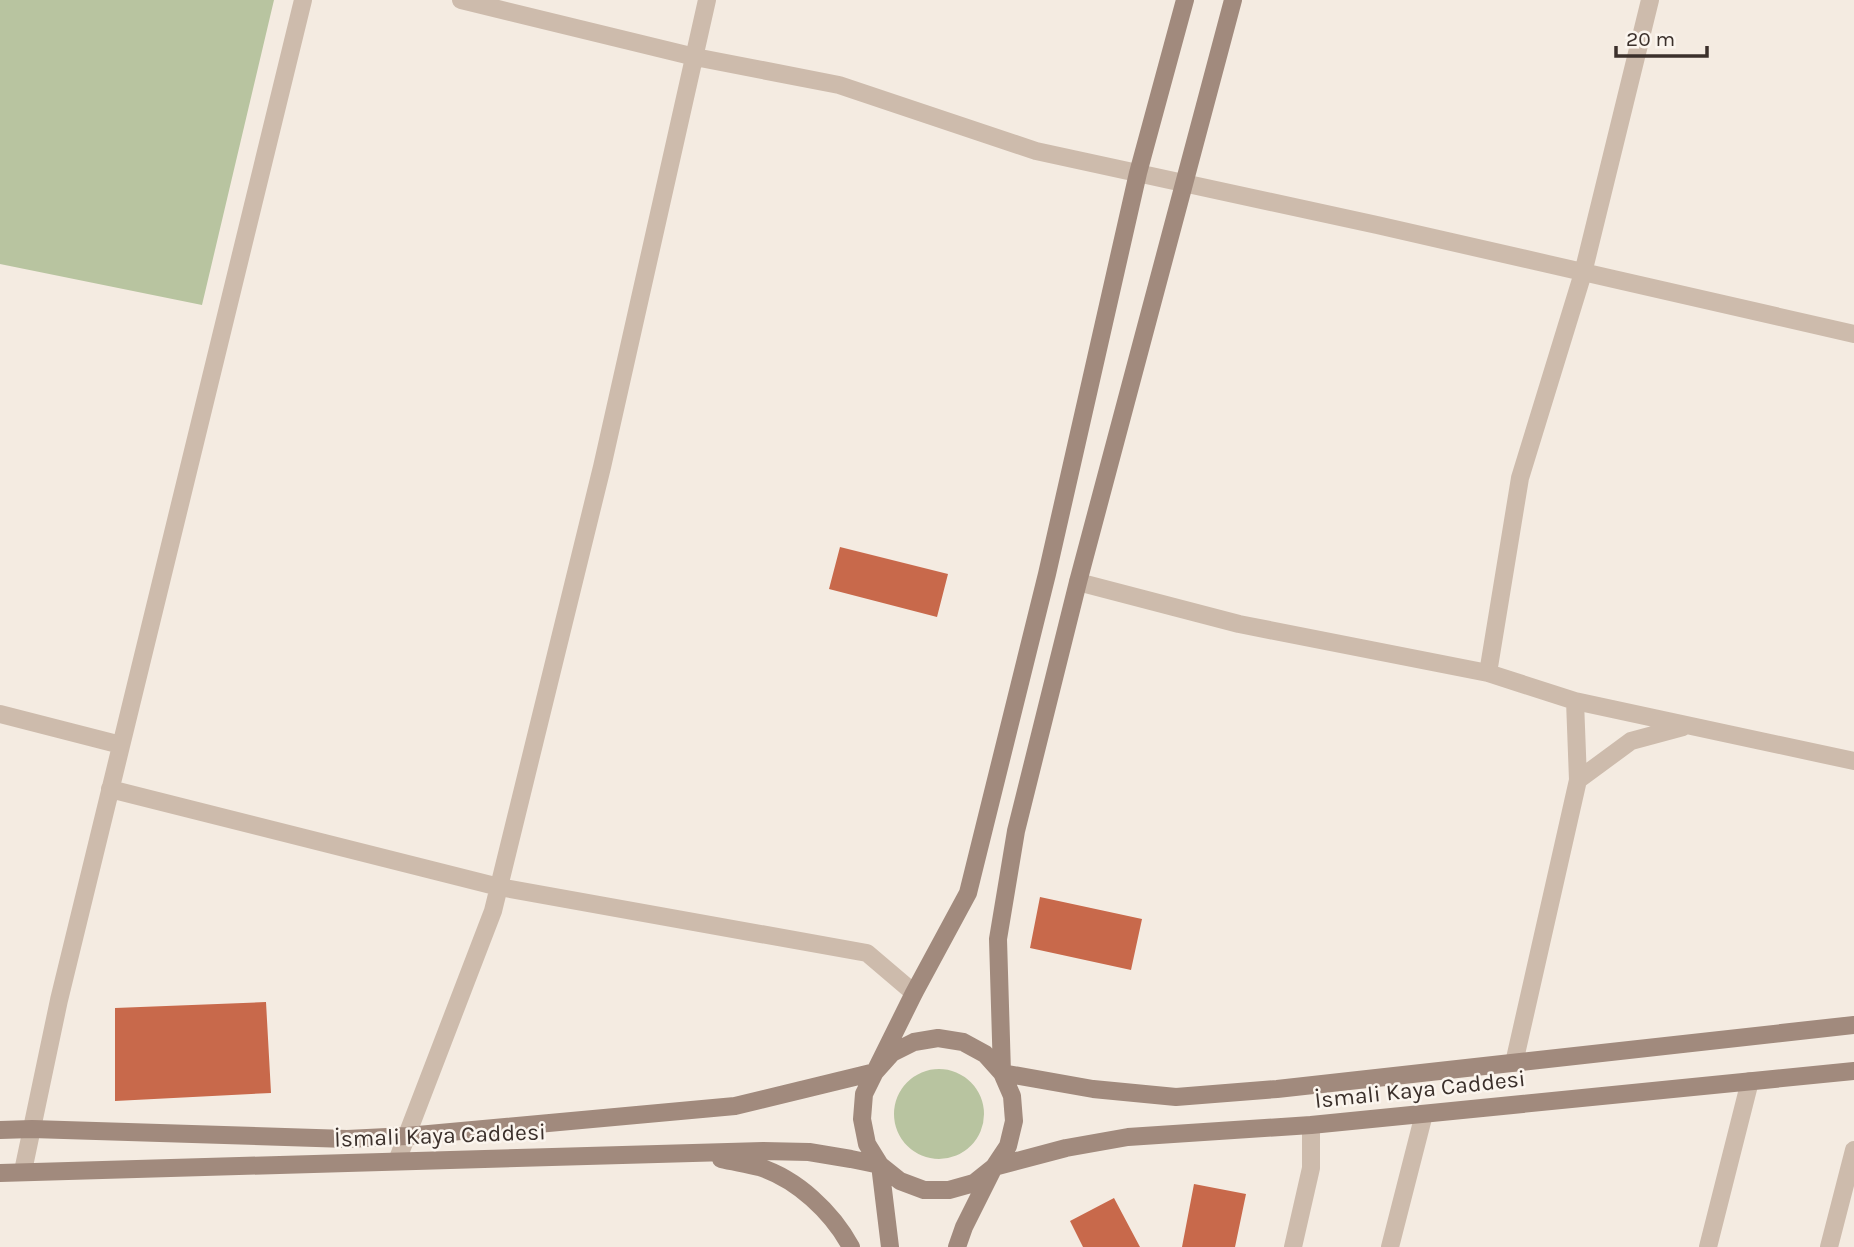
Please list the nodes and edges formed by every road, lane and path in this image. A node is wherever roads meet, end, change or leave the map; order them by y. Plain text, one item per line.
1 (303, 0) edge
2 (461, 0) edge
3 (707, 0) edge
4 (1185, 0) edge
5 (1233, 0) edge
6 (1650, 0) edge
7 (695, 57) junction
8 (1138, 173) junction
9 (1184, 183) junction
10 (1583, 273) junction
11 (1854, 334) edge
12 (1078, 582) junction
13 (1488, 673) junction
14 (1575, 701) junction
15 (0, 714) edge
16 (1687, 726) junction
17 (121, 745) junction
18 (1854, 761) edge
19 (1578, 779) junction
20 (110, 789) junction
21 (499, 887) junction
22 (914, 993) junction
23 (1854, 1025) edge
24 (1514, 1063) junction
25 (1854, 1071) edge
26 (875, 1072) junction
27 (1002, 1073) junction
28 (1750, 1081) junction
29 (1424, 1114) junction
30 (1311, 1125) junction
31 (32, 1129) junction
32 (0, 1130) edge
33 (407, 1136) junction
34 (1854, 1150) edge
35 (691, 1153) junction
36 (397, 1160) junction
37 (880, 1165) junction
38 (994, 1167) junction
39 (23, 1171) junction
40 (0, 1173) edge
41 (851, 1247) edge
42 (890, 1247) edge
43 (957, 1247) edge
44 (1293, 1247) edge
45 (1390, 1247) edge
46 (1708, 1247) edge
47 (1829, 1247) edge

1 - 17 street
2 - 7 street
3 - 7 street
4 - 8 street
5 - 9 street
6 - 10 street
7 - 8 street
7 - 21 street
8 - 9 street
8 - 22 street
9 - 10 street
9 - 12 street
10 - 11 street
10 - 13 street
12 - 13 street
12 - 27 street
13 - 14 street
14 - 16 street
14 - 19 street
15 - 17 street
16 - 18 street
16 - 19 street
17 - 20 street
19 - 24 street
20 - 21 street
20 - 31 street
21 - 22 street
21 - 33 street
22 - 26 street
23 - 24 street
24 - 27 street
25 - 28 street, İsmali Kaya Caddesi
26 - 27 street
26 - 33 street
26 - 37 street
27 - 38 street
28 - 29 street, İsmali Kaya Caddesi
28 - 46 street
29 - 30 street, İsmali Kaya Caddesi
29 - 45 street
30 - 38 street, İsmali Kaya Caddesi
30 - 44 street
31 - 32 street
31 - 33 street
31 - 39 street
33 - 36 street
34 - 47 street
35 - 36 street, İsmali Kaya Caddesi
35 - 37 street, İsmali Kaya Caddesi
35 - 41 street
36 - 39 street, İsmali Kaya Caddesi
37 - 38 street
37 - 42 street
38 - 43 street
39 - 40 street, İsmali Kaya Caddesi

